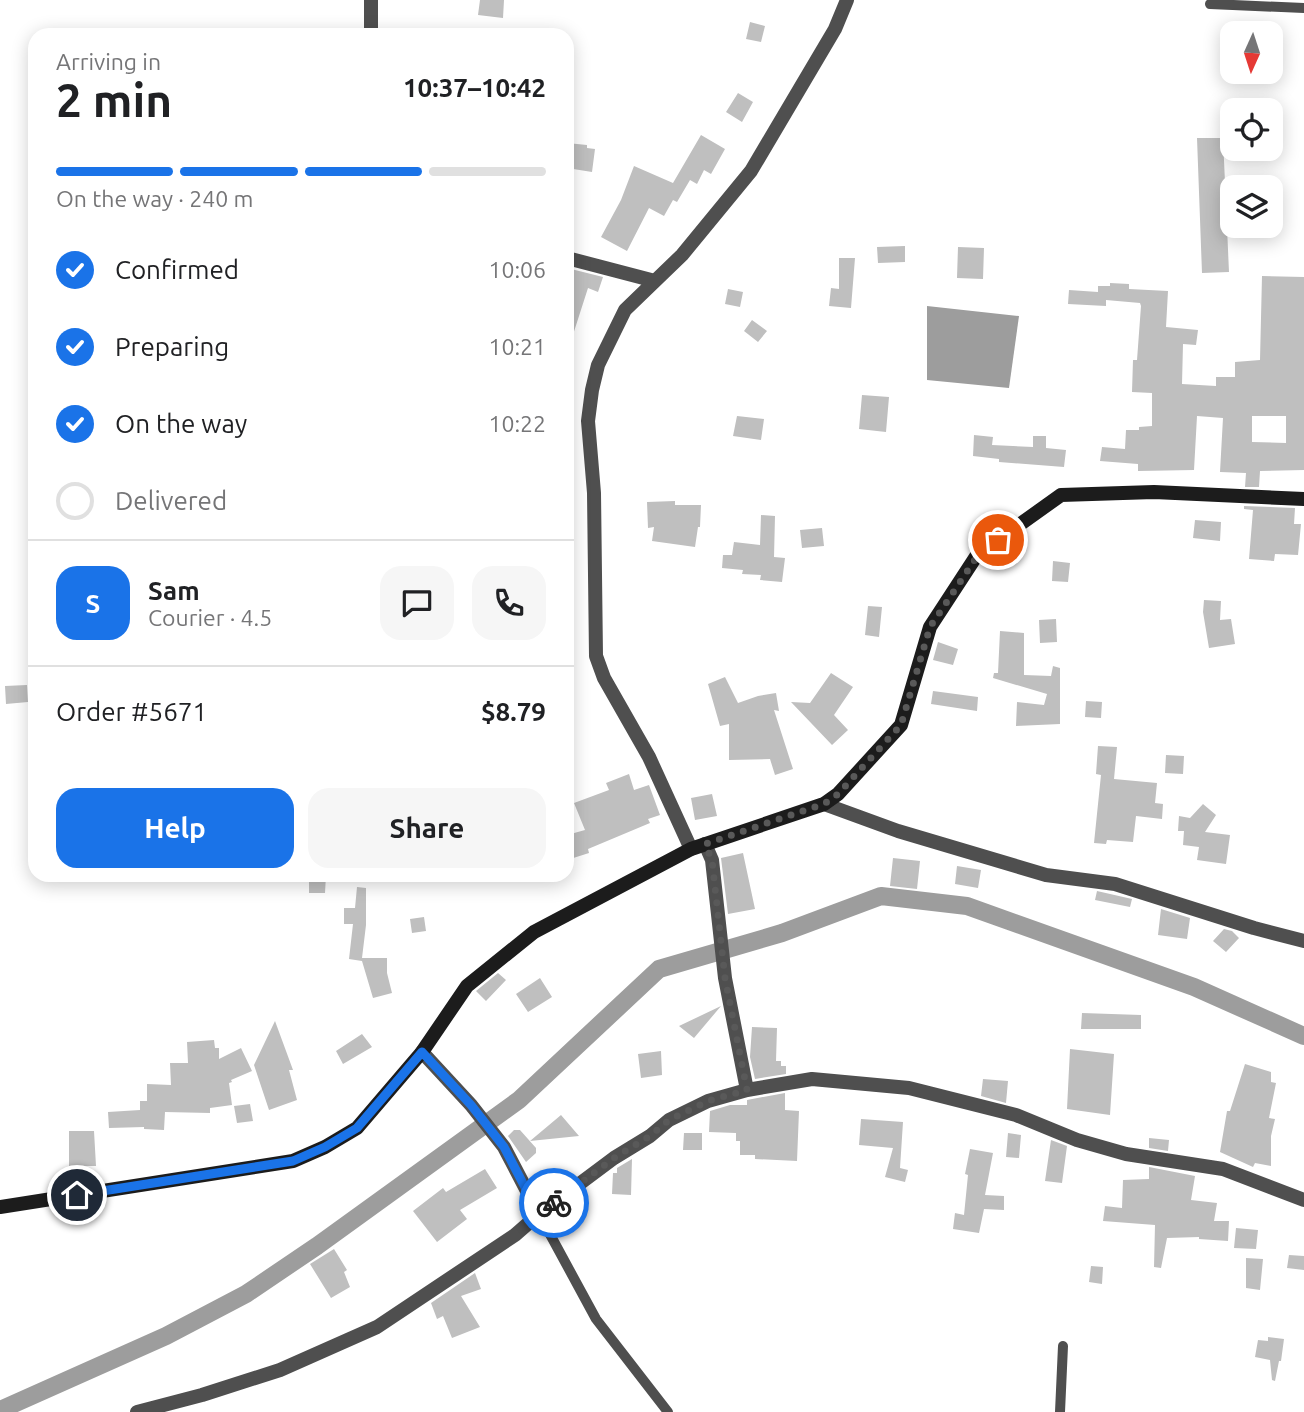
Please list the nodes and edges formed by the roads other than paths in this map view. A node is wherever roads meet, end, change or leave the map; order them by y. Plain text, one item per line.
1 (371, 0) edge
2 (846, 0) edge
3 (1209, 4) dead end
4 (1304, 8) edge
5 (371, 28) edge
6 (574, 260) edge
7 (655, 281) junction
8 (1304, 499) edge
9 (824, 804) junction
10 (698, 846) junction
11 (1304, 941) edge
12 (422, 1052) junction
13 (747, 1090) junction
14 (1304, 1200) edge
15 (0, 1207) edge
16 (539, 1214) junction
17 (1063, 1346) dead end
18 (137, 1412) edge
19 (668, 1412) edge
20 (1060, 1412) edge

1 - 5 street
2 - 7 street
3 - 4 lane
6 - 7 street
7 - 10 street
8 - 9 main road
9 - 10 main road
9 - 11 street
10 - 12 main road
10 - 13 street
12 - 15 main road
12 - 16 street
13 - 14 street
13 - 16 street
16 - 18 street
16 - 19 lane
17 - 20 lane

